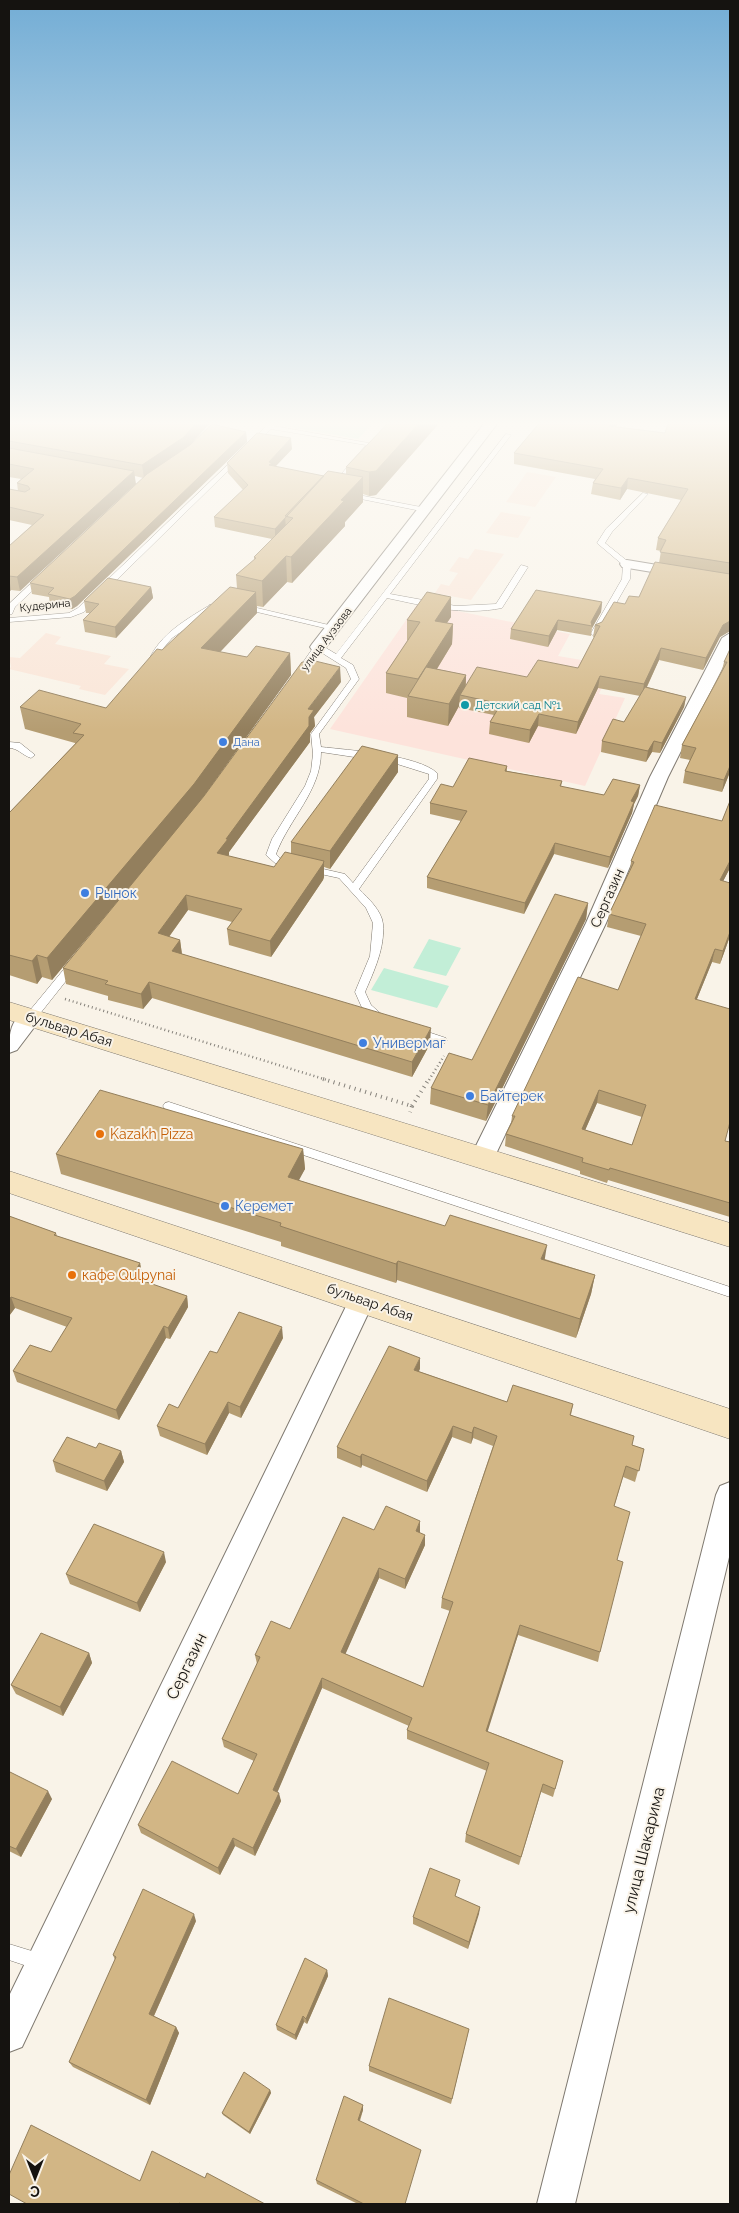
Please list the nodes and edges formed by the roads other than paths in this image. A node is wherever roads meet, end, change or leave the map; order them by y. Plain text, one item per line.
1 (171, 523) edge
2 (416, 523) edge
3 (441, 523) edge
4 (616, 523) edge
5 (627, 564) junction
6 (524, 567) dead end
7 (47, 573) edge
8 (730, 581) edge
9 (386, 595) junction
10 (9, 612) edge
11 (9, 620) edge
12 (333, 628) junction
13 (595, 634) edge
14 (730, 638) edge
15 (318, 647) junction
16 (337, 658) junction
17 (153, 660) edge
18 (290, 686) edge
19 (9, 745) edge
20 (318, 749) junction
21 (31, 755) dead end
22 (354, 889) junction
23 (81, 956) edge
24 (360, 1013) edge
25 (20, 1014) edge
26 (406, 1028) edge
27 (442, 1041) road end
28 (9, 1045) edge
29 (169, 1106) dead end
30 (482, 1158) junction
31 (9, 1182) edge
32 (730, 1235) edge
33 (730, 1292) edge
34 (362, 1299) junction
35 (730, 1424) edge
36 (730, 1495) edge
37 (9, 1952) edge
38 (44, 1962) junction
39 (9, 2034) edge
40 (556, 2204) edge

1 - 11 lane, Кудерина
2 - 12 street, улица Ауэзова
3 - 9 lane
4 - 5 lane
5 - 8 street
5 - 13 lane
6 - 9 lane
7 - 10 lane, Кудерина
9 - 16 lane
12 - 15 street, улица Ауэзова
12 - 17 lane
14 - 30 street, Сергазин
15 - 16 lane
15 - 18 lane, улица Ауэзова
16 - 20 lane
19 - 21 lane
20 - 22 lane
20 - 22 lane
22 - 24 lane
23 - 25 lane
25 - 28 street
25 - 30 main road, бульвар Абая
26 - 27 lane
29 - 33 lane
30 - 32 main road, бульвар Абая
31 - 34 main road, бульвар Абая
34 - 35 main road, бульвар Абая
34 - 38 street, Сергазин
36 - 40 street, улица Шакарима
37 - 38 lane
38 - 39 street, Сергазин

